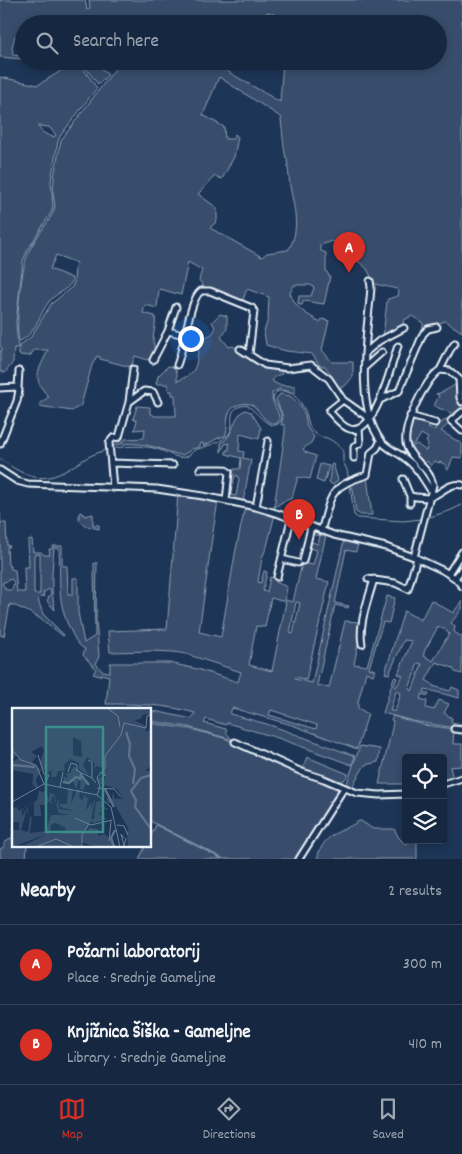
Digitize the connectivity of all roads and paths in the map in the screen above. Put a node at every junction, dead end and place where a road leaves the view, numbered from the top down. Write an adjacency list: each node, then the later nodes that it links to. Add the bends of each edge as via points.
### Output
1 (370, 281): 11 (street)
2 (176, 307): 5 (street)
3 (437, 327): 22 (street, via 422,334 399,391)
4 (404, 328): 11 (street, via 379,341)
5 (168, 331): 6 (street); 13 (street)
6 (184, 336): 12 (street, via 196,296 201,290 210,291 254,311); 14 (street)
7 (455, 343): 17 (street)
8 (398, 346): 22 (street)
9 (240, 349): 12 (street)
10 (382, 352): 15 (street)
11 (365, 353): 15 (street)
12 (249, 354): 21 (street, via 259,362 278,368 311,365 329,379)
13 (152, 360)
14 (177, 366)
15 (365, 367): 28 (street)
16 (133, 370): 23 (street)
17 (440, 370): 25 (street, via 450,371 459,379); 27 (street, via 431,379)
18 (19, 371): 20 (street)
19 (0, 388): 20 (street)
20 (18, 388): 34 (street, via 17,401)
21 (343, 400): 28 (street); 30 (street, via 329,411 346,427)
22 (380, 400): 28 (street)
23 (129, 402): 24 (street, via 144,391 153,392); 36 (street, via 119,437 110,440)
24 (158, 402)
25 (462, 402)
26 (462, 412): 31 (street, via 451,421)
27 (410, 416): 29 (street); 43 (street, via 406,431 407,447 432,479)
28 (370, 419): 30 (street); 32 (street)
29 (435, 423)
30 (358, 428): 35 (street, via 360,443 354,447)
31 (462, 431)
32 (381, 440): 43 (street, via 416,468); 50 (street, via 371,453 367,475 346,482 332,494)
33 (268, 441): 47 (street)
34 (0, 444)
35 (354, 458)
36 (111, 463): 37 (street); 42 (street)
37 (173, 465)
38 (200, 469): 45 (street, via 229,472)
39 (0, 470): 42 (street, via 28,484)
40 (403, 479): 44 (street)
41 (462, 485): 43 (street, via 449,486)
42 (114, 488): 45 (street, via 158,489)
43 (431, 495): 44 (street); 52 (street)
44 (410, 496): 46 (street)
45 (226, 501): 47 (street)
46 (410, 503)
47 (256, 508): 48 (street)
48 (291, 519): 49 (street); 53 (street)
49 (311, 528): 50 (street); 53 (street, via 300,562)
50 (321, 531): 52 (street)
51 (462, 552): 55 (street)
52 (415, 557): 55 (street); 59 (street, via 408,589 394,582 371,579)
53 (282, 559): 56 (street)
54 (462, 569): 57 (street)
55 (448, 574): 57 (street)
56 (277, 577)
57 (454, 578): 58 (street)
58 (462, 586)
59 (362, 644)
60 (454, 729): 61 (street)
61 (462, 730)
62 (235, 742): 65 (street)
63 (462, 778): 64 (street)
64 (447, 783)
65 (344, 788): 66 (street, via 366,795); 67 (street)
66 (402, 794)
67 (299, 859)

